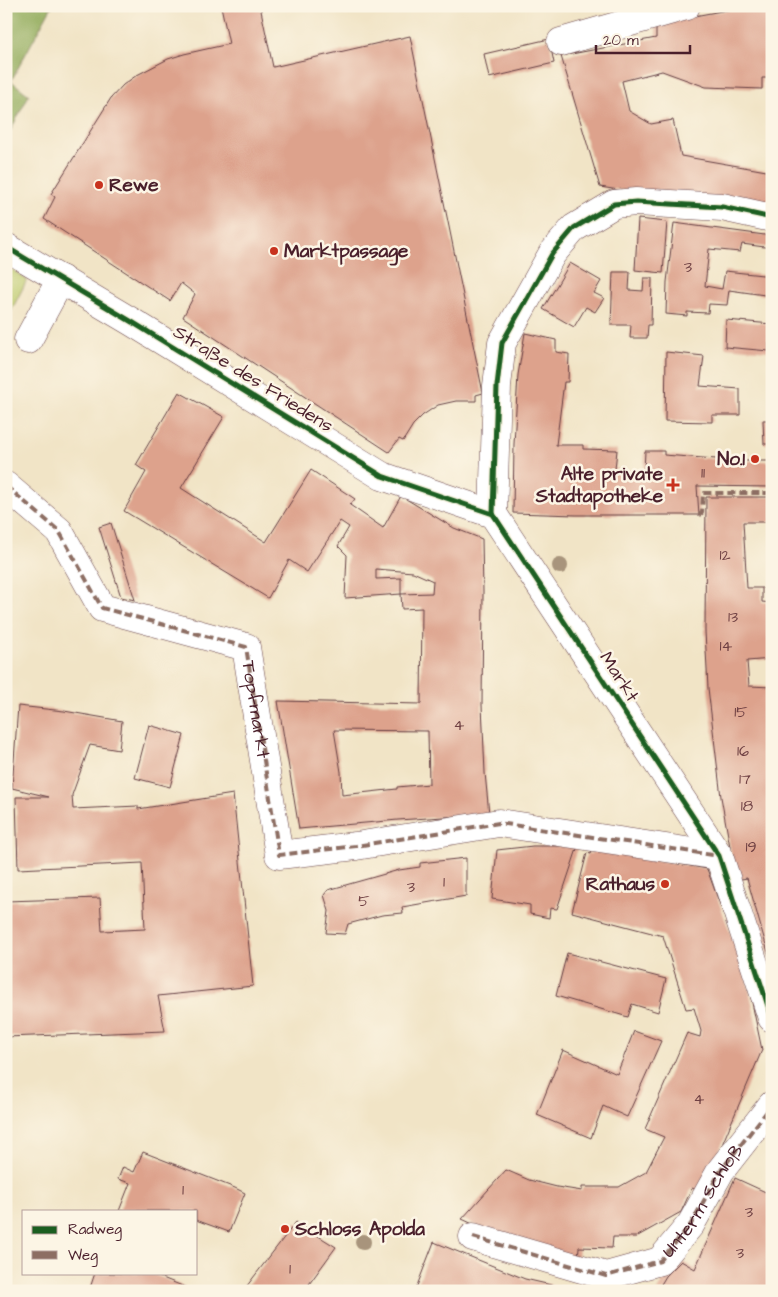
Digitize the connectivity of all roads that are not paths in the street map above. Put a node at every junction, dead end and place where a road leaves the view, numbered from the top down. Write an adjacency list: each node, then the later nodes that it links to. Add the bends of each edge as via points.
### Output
1 (686, 6): 2 (street)
2 (561, 42)
3 (772, 218): 8 (street, via 722,207 636,202 614,204 574,228 552,254 502,343 497,386)
4 (6, 247): 5 (street, Straße des Friedens)
5 (61, 279): 6 (street); 8 (street, Straße des Friedens, via 382,476)
6 (28, 340)
7 (6, 486): 9 (street, Topfmarkt, via 59,531 102,608 246,647 279,855 499,824)
8 (494, 514): 9 (street, Markt)
9 (719, 856): 10 (street, Markt)
10 (772, 1018)
11 (772, 1105): 12 (street, Unterm Schloß, via 722,1170 691,1224 660,1261 606,1276)
12 (473, 1238)

